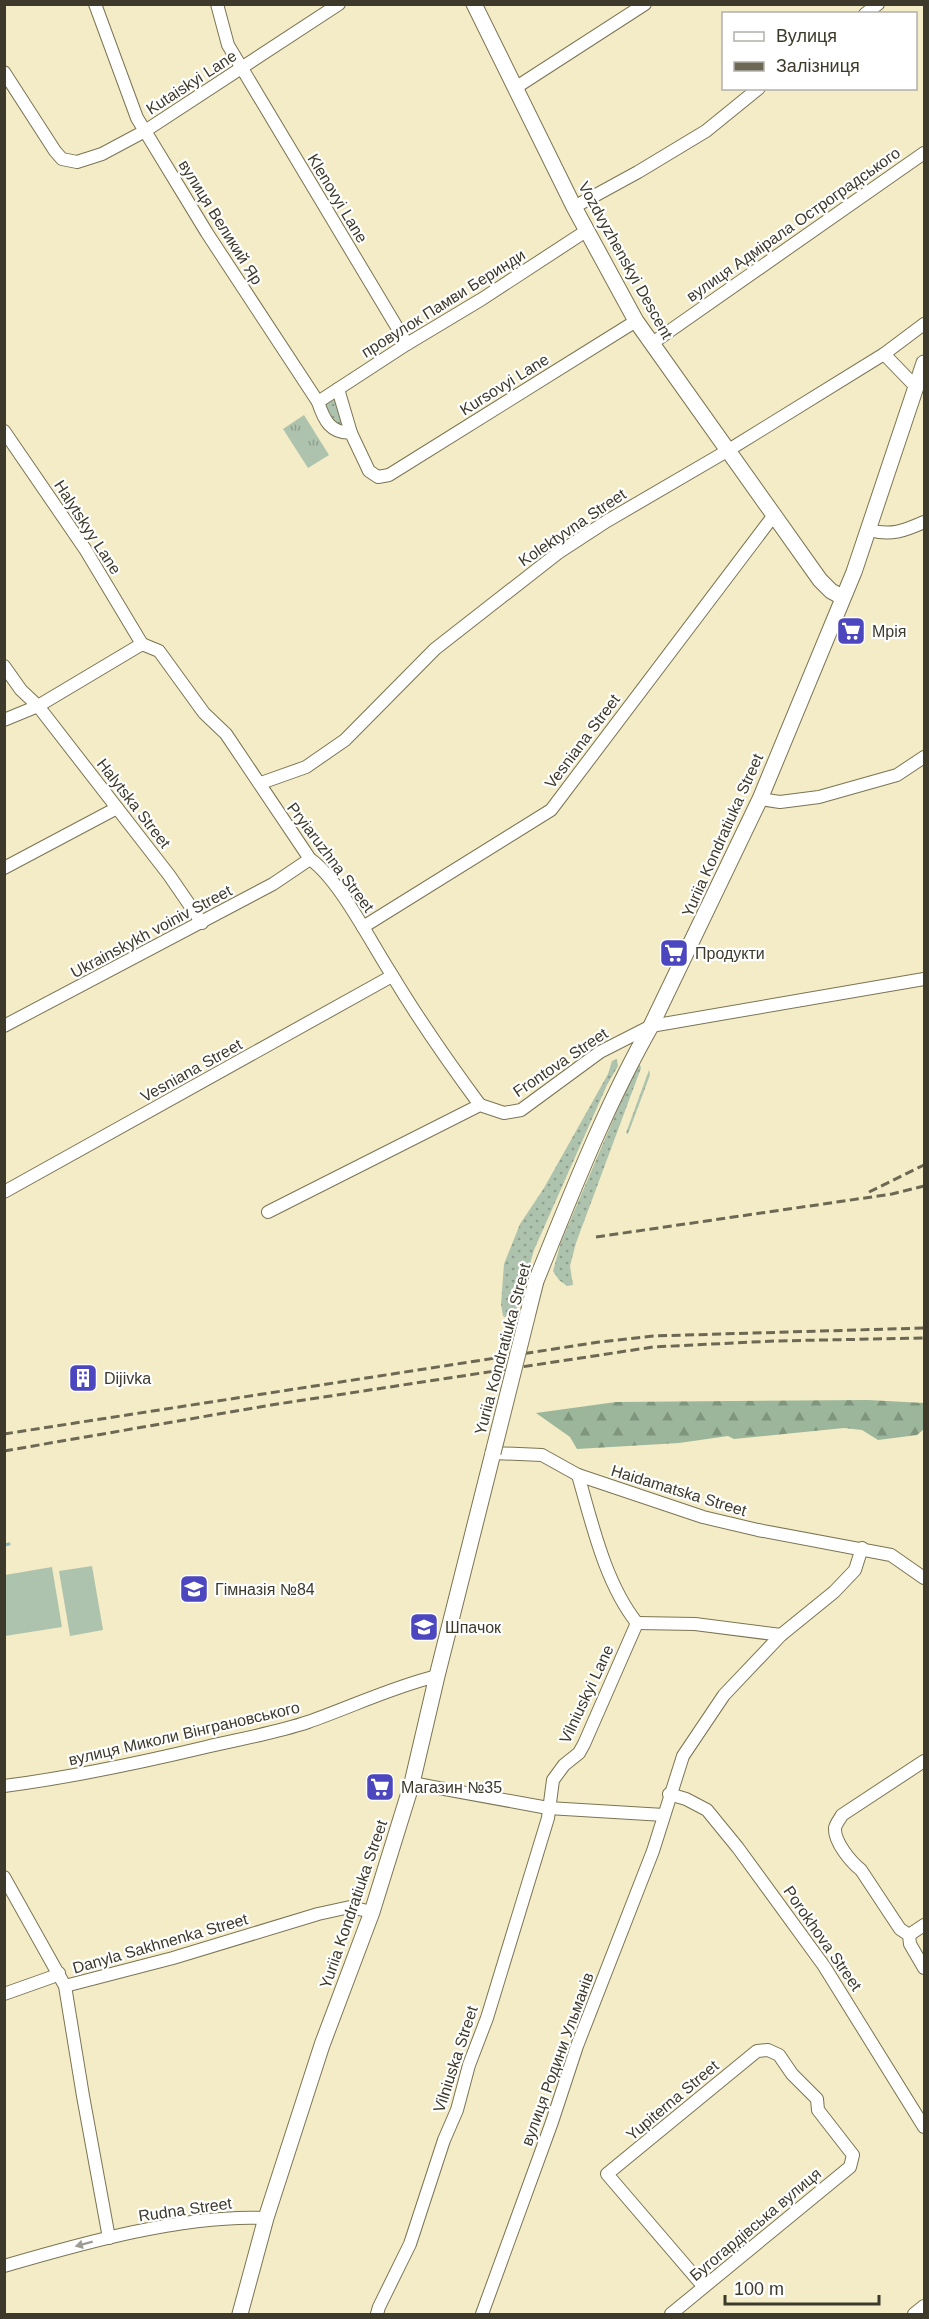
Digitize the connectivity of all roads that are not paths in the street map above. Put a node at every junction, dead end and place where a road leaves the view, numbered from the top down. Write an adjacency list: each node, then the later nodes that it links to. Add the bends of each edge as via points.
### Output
1 (95, 4): 10 (street, вулиця Великий Яр)
2 (217, 4): 6 (street, Klenovyi Lane, via 228,45)
3 (339, 4): 6 (street, Kutaiskyi Lane)
4 (474, 4): 8 (street, Vozdvyzhenskyi Descent)
5 (645, 4): 8 (street)
6 (242, 69): 10 (street, Kutaiskyi Lane); 16 (street, Klenovyi Lane)
7 (4, 72): 10 (street, Kutaiskyi Lane, via 62,159 77,162 102,154)
8 (515, 88): 12 (street, Vozdvyzhenskyi Descent)
9 (757, 90): 12 (street, via 706,131)
10 (145, 131): 22 (street, вулиця Великий Яр)
11 (924, 153): 17 (street, вулиця Адмірала Остроградського)
12 (574, 207): 13 (street, Vozdvyzhenskyi Descent)
13 (586, 231): 14 (street, Vozdvyzhenskyi Descent); 16 (street, провулок Памви Беринди)
14 (636, 321): 17 (street, Vozdvyzhenskyi Descent); 24 (street, Kursovyi Lane, via 389,475 378,477 369,471)
15 (924, 324): 18 (street, Kolektyvna Street)
16 (406, 344): 21 (street, провулок Памви Беринди)
17 (651, 344): 25 (street, Vozdvyzhenskyi Descent)
18 (884, 354): 20 (street); 25 (street, Kolektyvna Street)
19 (924, 363): 20 (street, Yuriia Kondratiuka Street)
20 (916, 387): 28 (street, Yuriia Kondratiuka Street)
21 (338, 389): 22 (street, провулок Памви Беринди); 24 (street)
22 (318, 402): 24 (street, вулиця Великий Яр, via 329,427)
23 (4, 431): 30 (street, Halytskyy Lane, via 85,549)
24 (351, 434)
25 (728, 451): 26 (street, Vozdvyzhenskyi Descent); 35 (street, Kolektyvna Street, via 558,553 435,649 345,740 306,767)
26 (774, 515): 29 (street, Vozdvyzhenskyi Descent, via 820,580); 41 (street, Vesniana Street, via 551,810)
27 (924, 522): 28 (street, via 898,533)
28 (869, 530): 29 (street, Yuriia Kondratiuka Street)
29 (843, 597): 36 (street, Yuriia Kondratiuka Street)
30 (142, 644): 32 (street); 35 (street, Pryiaruzhna Street, via 159,651)
31 (4, 666): 32 (street, Halytska Street)
32 (38, 706): 33 (street); 37 (street, Halytska Street)
33 (4, 720)
34 (924, 756): 36 (street, via 897,775 819,797 780,802)
35 (261, 783): 38 (street, Pryiaruzhna Street)
36 (760, 799): 45 (street, Yuriia Kondratiuka Street)
37 (117, 808): 39 (street); 40 (street, Halytska Street)
38 (310, 859): 40 (street, Ukrainskykh voiniv Street, via 273,885); 41 (street, Pryiaruzhna Street, via 321,867)
39 (4, 868)
40 (202, 923): 44 (street, Ukrainskykh voiniv Street)
41 (363, 927): 42 (street, Pryiaruzhna Street)
42 (392, 976): 46 (street, Pryiaruzhna Street); 47 (street, Vesniana Street)
43 (924, 979): 45 (street, Frontova Street)
44 (4, 1026)
45 (651, 1026): 46 (street, Frontova Street, via 600,1052 521,1110 504,1113); 49 (street, Yuriia Kondratiuka Street, bridge, via 589,1153 536,1281)
46 (480, 1105): 48 (street)
47 (4, 1192)
48 (268, 1212)
49 (493, 1453): 50 (street, Haidamatska Street, via 542,1455); 55 (street, Yuriia Kondratiuka Street)
50 (578, 1475): 51 (street, Haidamatska Street, via 703,1517); 53 (street, via 598,1545 625,1608)
51 (862, 1548): 52 (street, Haidamatska Street, via 891,1555); 54 (street, вулиця Родини Ульманів, via 855,1570)
52 (924, 1578)
53 (637, 1623): 54 (street, via 694,1624); 60 (street, Vilniuskyi Lane, via 584,1744 553,1780)
54 (781, 1635): 59 (street, вулиця Родини Ульманів, via 724,1695 683,1756)
55 (436, 1676): 57 (street, Yuriia Kondratiuka Street); 58 (street, вулиця Миколи Вінграновського, via 306,1722 242,1739 124,1766)
56 (924, 1761): 65 (street, via 842,1815 835,1826 836,1836 852,1863 861,1870 900,1929)
57 (412, 1783): 60 (street); 63 (street, Yuriia Kondratiuka Street)
58 (4, 1785)
59 (669, 1794): 61 (street, вулиця Родини Ульманів); 70 (street, Porokhova Street, via 707,1810 738,1848 824,1966)
60 (548, 1808): 61 (street); 78 (street, Vilniuska Street, via 457,2110 410,2244)
61 (664, 1815): 79 (street, вулиця Родини Ульманів)
62 (4, 1877): 67 (street)
63 (372, 1912): 68 (street, Danyla Sakhnenka Street, via 350,1907 318,1914); 72 (street, Yuriia Kondratiuka Street, via 322,2045)
64 (924, 1925): 65 (street)
65 (909, 1935): 66 (street)
66 (924, 1968)
67 (59, 1973): 68 (street); 69 (street, Danyla Sakhnenka Street)
68 (65, 1986): 73 (street, Danyla Sakhnenka Street)
69 (4, 1994)
70 (924, 2127)
71 (853, 2155): 75 (street, Бугогардівська вулиця, via 850,2167); 75 (street, Yupiterna Street, via 818,2110 817,2099 779,2055 768,2050 757,2051 607,2174)
72 (266, 2218): 73 (street, Rudna Street, via 178,2225); 77 (street, Yuriia Kondratiuka Street)
73 (109, 2238): 74 (street, Rudna Street, one-way to 74)
74 (4, 2266)
75 (703, 2286): 80 (street, Бугогардівська вулиця)
76 (924, 2306): 81 (street)
77 (240, 2314)
78 (377, 2314)
79 (482, 2314)
80 (671, 2314)
81 (914, 2314)

